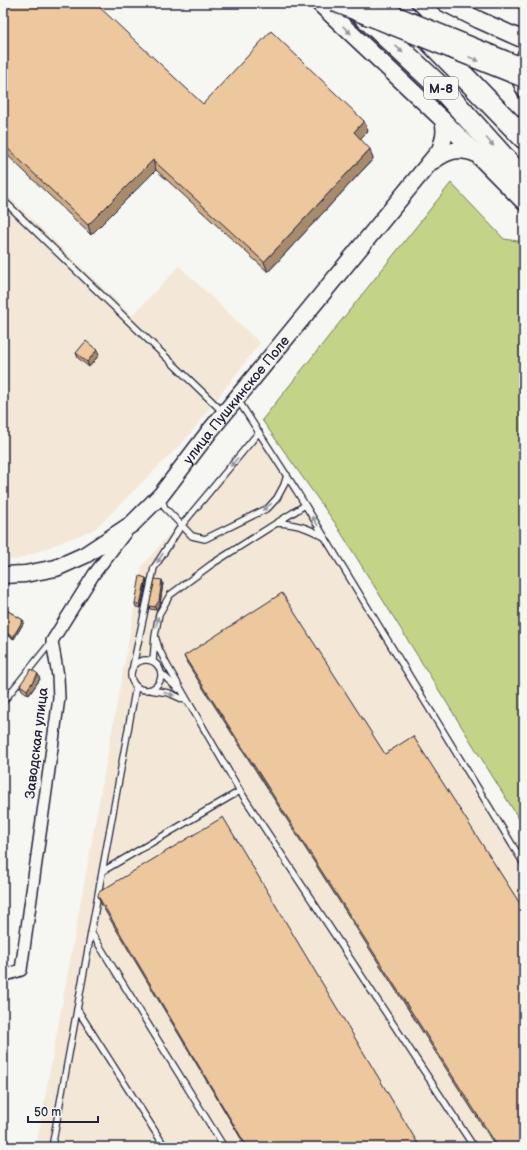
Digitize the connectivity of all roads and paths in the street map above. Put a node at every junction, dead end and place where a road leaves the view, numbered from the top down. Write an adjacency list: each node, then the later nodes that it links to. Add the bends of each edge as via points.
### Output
1 (319, 3): 12 (main road, one-way to 12)
2 (334, 3): 10 (main road, one-way to 10, bridge)
3 (351, 3): 16 (highway, М-8, one-way to 16, via 443,90)
4 (367, 3): 9 (main road, bridge)
5 (393, 3): 13 (highway, М-8)
6 (445, 3): 7 (main road)
7 (524, 40)
8 (524, 53): 11 (street, via 516,73 517,81)
9 (524, 67)
10 (524, 79)
11 (524, 93)
12 (443, 120): 14 (main road); 15 (main road, улица Пушкинское Поле, via 444,140 440,150)
13 (524, 138)
14 (477, 154): 15 (main road, улица Пушкинское Поле, via 456,150 443,154); 18 (main road)
15 (428, 165): 19 (main road, улица Пушкинское Поле)
16 (524, 180)
17 (3, 200): 20 (lane)
18 (524, 202)
19 (237, 398): 20 (main road, улица Пушкинское Поле); 21 (lane)
20 (224, 413): 23 (main road, улица Пушкинское Поле)
21 (259, 432): 22 (lane); 27 (lane, one-way to 27)
22 (287, 475): 24 (lane); 27 (lane, one-way to 27, via 277,498 268,508 205,539 192,536)
23 (160, 495): 26 (main road, улица Пушкинское Поле); 27 (lane, via 164,508)
24 (305, 505): 25 (lane); 28 (lane, one-way to 24)
25 (277, 523): 28 (lane, via 303,526); 32 (lane, one-way to 25, via 159,614 170,595 212,564)
26 (132, 524): 29 (main road, улица Пушкинское Поле); 31 (street)
27 (182, 526): 35 (lane, one-way to 35, via 154,568)
28 (325, 538): 42 (lane)
29 (85, 555): 30 (main road, улица Пушкинское Поле, via 56,568 25,574); 31 (street)
30 (3, 574)
31 (94, 574): 33 (street)
32 (154, 636): 34 (lane); 39 (lane, via 161,654)
33 (52, 641): 40 (lane); 45 (street, Заводская улица, via 59,698 21,970)
34 (153, 661): 35 (lane, via 146,659); 36 (lane)
35 (133, 666): 37 (lane, via 132,680)
36 (161, 672): 38 (lane, via 160,680); 39 (lane)
37 (136, 686): 38 (lane); 43 (lane)
38 (150, 690): 39 (lane, one-way to 39, via 169,693)
39 (188, 701): 41 (lane)
40 (3, 702)
41 (240, 791): 43 (lane); 50 (lane)
42 (524, 864)
43 (102, 871): 44 (lane)
44 (91, 932): 46 (lane); 49 (lane)
45 (3, 976)
46 (78, 1009): 47 (lane); 48 (lane)
47 (52, 1147)
48 (165, 1147)
49 (224, 1147)
50 (474, 1147)

